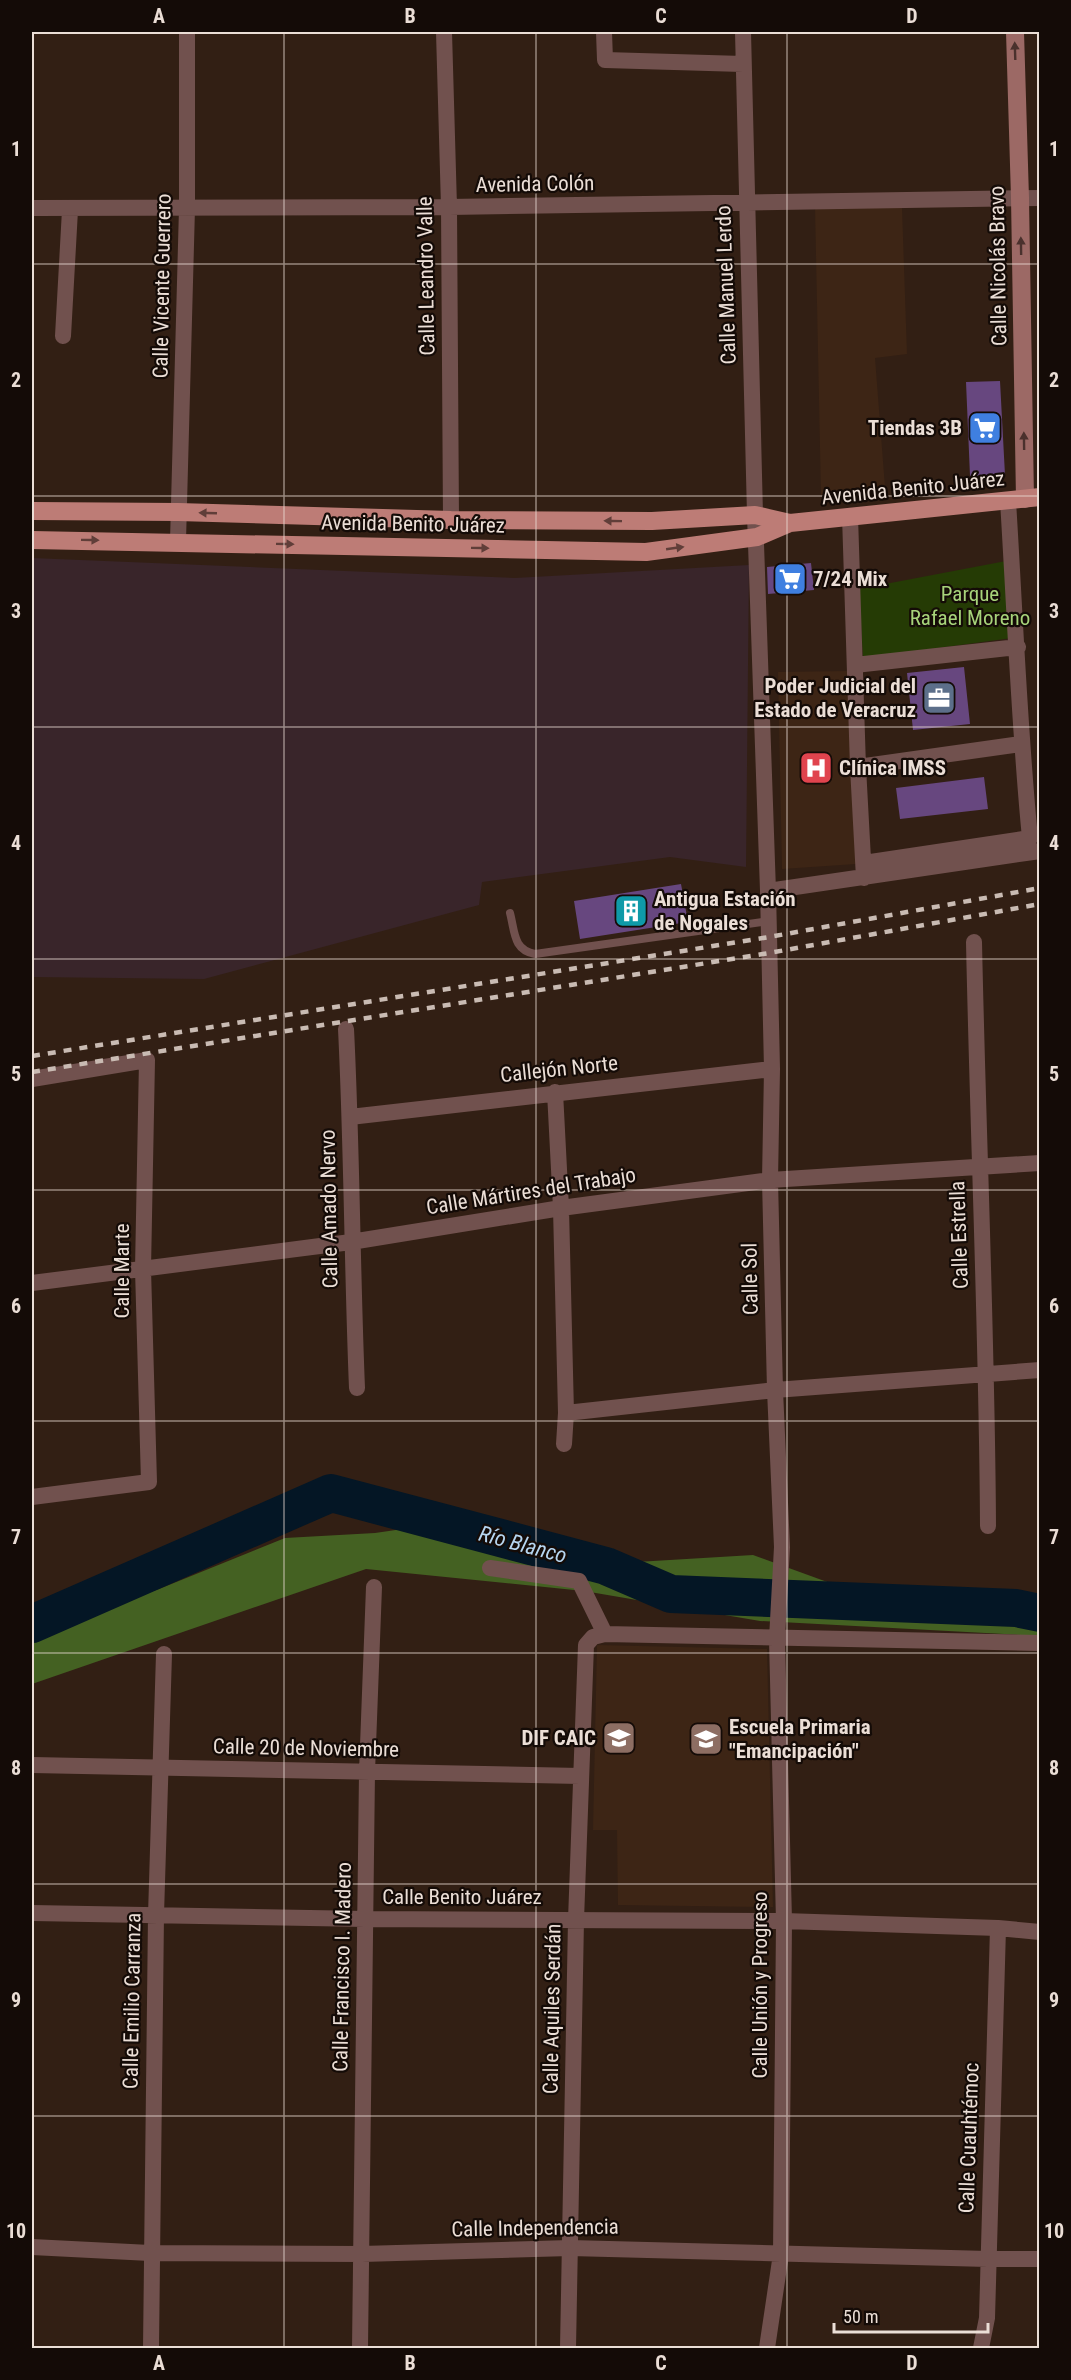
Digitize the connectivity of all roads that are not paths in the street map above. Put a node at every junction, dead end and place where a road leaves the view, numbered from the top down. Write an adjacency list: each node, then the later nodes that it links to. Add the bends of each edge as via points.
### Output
1 (188, 32): 12 (street, Calle Vicente Guerrero)
2 (444, 32): 10 (street, Calle Leandro Valle)
3 (604, 32): 6 (street, via 604,60)
4 (743, 32): 6 (street, Calle Manuel Lerdo)
5 (1015, 32): 7 (street, Calle Nicolás Bravo, one-way to 5)
6 (743, 64): 9 (street, Calle Manuel Lerdo)
7 (1020, 198): 8 (street, Avenida Colón); 9 (street, Avenida Colón); 15 (street, Calle Nicolás Bravo, one-way to 7)
8 (1040, 198)
9 (746, 203): 10 (street, Avenida Colón); 18 (street, Calle Manuel Lerdo)
10 (448, 207): 12 (street, Avenida Colón); 20 (street, Calle Leandro Valle)
11 (32, 208): 13 (street, Avenida Colón)
12 (187, 208): 13 (street, Avenida Colón); 17 (street, Calle Vicente Guerrero)
13 (70, 210): 14 (street)
14 (63, 336)
15 (1024, 499): 19 (main road, Avenida Benito Juárez); 25 (street, Calle Nicolás Bravo)
16 (32, 510): 17 (main road, Avenida Benito Juárez)
17 (178, 512): 20 (main road, Avenida Benito Juárez, one-way to 17); 24 (street, Calle Vicente Guerrero)
18 (755, 515): 20 (main road, Avenida Benito Juárez, one-way to 20, via 652,521); 21 (main road, Avenida Benito Juárez); 22 (street, Calle Manuel Lerdo)
19 (850, 516): 21 (main road, Avenida Benito Juárez); 26 (street)
20 (451, 520)
21 (790, 523): 22 (main road, Avenida Benito Juárez)
22 (757, 537): 24 (main road, Avenida Benito Juárez, one-way to 22, via 646,552); 31 (street, Calle Manuel Lerdo)
23 (32, 540): 24 (main road, Avenida Benito Juárez, one-way to 24)
24 (178, 541)
25 (1018, 647): 26 (street); 27 (street, Calle Nicolás Bravo)
26 (855, 665): 28 (street)
27 (1021, 744): 28 (street); 29 (street, Calle Nicolás Bravo)
28 (858, 767): 30 (street)
29 (1034, 845): 30 (street)
30 (864, 871): 31 (street)
31 (768, 891): 33 (street, Calle Sol)
32 (510, 913): 33 (lane, via 518,946 536,954)
33 (769, 929): 36 (street, Calle Sol)
34 (974, 942): 41 (street, Calle Estrella)
35 (346, 1029): 39 (street, Calle Amado Nervo)
36 (772, 1069): 38 (street, Callejón Norte); 42 (street, Calle Sol)
37 (32, 1078): 45 (street, Calle Marte, via 147,1060)
38 (555, 1092): 39 (street, Callejón Norte); 43 (street)
39 (350, 1117): 44 (street, Calle Amado Nervo)
40 (1040, 1163): 41 (street, Calle Mártires del Trabajo)
41 (979, 1168): 42 (street, Calle Mártires del Trabajo); 48 (street, Calle Estrella)
42 (770, 1180): 43 (street, Calle Mártires del Trabajo); 50 (street, Calle Sol)
43 (561, 1208): 44 (street, Calle Mártires del Trabajo); 51 (street)
44 (351, 1242): 45 (street, Calle Mártires del Trabajo); 49 (street, Calle Amado Nervo)
45 (143, 1269): 46 (street, Calle Mártires del Trabajo); 53 (street, Calle Marte, via 149,1482)
46 (32, 1283)
47 (1040, 1370): 48 (street)
48 (987, 1373): 50 (street); 54 (street, Calle Estrella)
49 (357, 1388)
50 (775, 1390): 51 (street); 57 (street, Calle Sol, via 782,1547)
51 (566, 1413): 52 (street)
52 (564, 1444)
53 (32, 1497)
54 (988, 1526)
55 (490, 1568): 58 (street, via 579,1581)
56 (374, 1587): 64 (street, Calle Francisco I. Madero)
57 (778, 1620): 59 (street, Calle Unión y Progreso)
58 (599, 1636): 59 (street); 65 (street, Calle Aquiles Serdán, via 586,1646)
59 (777, 1639): 60 (street); 70 (street, Calle Unión y Progreso)
60 (1039, 1643)
61 (164, 1654): 63 (street, Calle Emilio Carranza)
62 (32, 1765): 63 (street, Calle 20 de Noviembre)
63 (160, 1768): 64 (street, Calle 20 de Noviembre); 67 (street, Calle Emilio Carranza)
64 (367, 1772): 65 (street, Calle 20 de Noviembre); 68 (street, Calle Francisco I. Madero)
65 (580, 1776): 69 (street, Calle Aquiles Serdán)
66 (32, 1913): 67 (street, Calle Benito Juárez)
67 (156, 1915): 68 (street, Calle Benito Juárez); 75 (street, Calle Emilio Carranza)
68 (365, 1920): 69 (street, Calle Benito Juárez); 76 (street, Calle Francisco I. Madero)
69 (576, 1920): 70 (street, Calle Benito Juárez); 74 (street, Calle Aquiles Serdán)
70 (784, 1921): 71 (street, Calle Benito Juárez); 77 (street, Calle Unión y Progreso)
71 (998, 1928): 72 (street, Calle Benito Juárez); 78 (street, Calle Cuauhtémoc)
72 (1040, 1932)
73 (32, 2247): 75 (street, Calle Independencia)
74 (570, 2248): 76 (street, Calle Independencia); 77 (street, Calle Independencia); 82 (street, Calle Aquiles Serdán)
75 (150, 2253): 76 (street, Calle Independencia); 80 (street, Calle Emilio Carranza)
76 (362, 2254): 81 (street, Calle Francisco I. Madero)
77 (781, 2254): 78 (street, Calle Independencia); 83 (street, Calle Unión y Progreso)
78 (988, 2259): 79 (street, Calle Independencia); 84 (street, Calle Cuauhtémoc, via 987,2318)
79 (1040, 2259)
80 (151, 2349)
81 (360, 2349)
82 (568, 2349)
83 (768, 2349)
84 (981, 2349)

